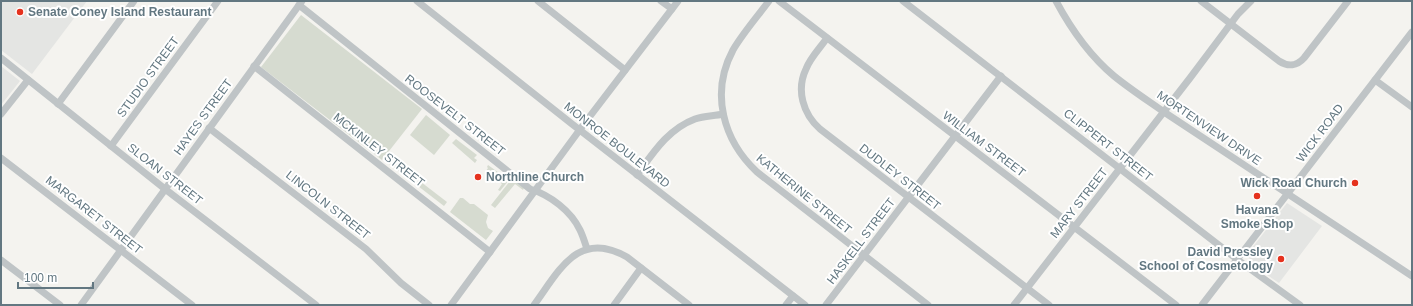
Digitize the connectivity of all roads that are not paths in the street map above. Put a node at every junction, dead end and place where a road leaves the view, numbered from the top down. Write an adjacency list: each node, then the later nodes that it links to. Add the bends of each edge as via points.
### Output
1 (134, 1): 25 (street)
2 (218, 1): 33 (street, STUDIO STREET)
3 (417, 1): 31 (street, MONROE BOULEVARD)
4 (538, 1): 21 (street)
5 (661, 1): 15 (street)
6 (678, 1): 15 (street)
7 (769, 1): 29 (street, KATHERINE STREET, via 739,40 729,59 722,87)
8 (779, 1): 18 (street, WILLIAM STREET)
9 (903, 1): 22 (street, CLIPPERT STREET)
10 (1056, 1): 27 (street, MORTENVIEW DRIVE, via 1078,38 1102,65)
11 (1201, 1): 16 (street)
12 (1251, 1): 16 (street, MARY STREET)
13 (1348, 1): 16 (street, via 1304,58 1295,64 1282,63)
14 (300, 3): 20 (street, HAYES STREET); 38 (street, ROOSEVELT STREET, via 530,189)
15 (672, 10): 21 (street)
16 (1230, 24): 27 (street, MARY STREET)
17 (1412, 32): 24 (street, WICK ROAD)
18 (827, 38): 32 (street, WILLIAM STREET); 40 (street, DUDLEY STREET, via 809,63 803,77 802,95 807,113 820,129)
19 (1, 58): 23 (street, SLOAN STREET)
20 (254, 66): 30 (street, HAYES STREET); 44 (street, MCKINLEY STREET)
21 (625, 70): 31 (street)
22 (1001, 76): 32 (street, HASKELL STREET); 35 (street, CLIPPERT STREET)
23 (28, 80): 25 (street, SLOAN STREET); 28 (street)
24 (1375, 80): 26 (street); 39 (street, WICK ROAD)
25 (58, 104): 33 (street, SLOAN STREET)
26 (1412, 107)
27 (1164, 112): 35 (street, MARY STREET); 39 (street, MORTENVIEW DRIVE)
28 (1, 114)
29 (723, 114): 36 (street, via 696,119 682,125 660,145); 45 (street, KATHERINE STREET, via 730,136 749,165)
30 (209, 128): 37 (street, HAYES STREET); 56 (street, LINCOLN STREET, via 366,248 401,283)
31 (579, 130): 36 (street, MONROE BOULEVARD); 38 (street)
32 (955, 136): 40 (street, HASKELL STREET); 41 (street, WILLIAM STREET)
33 (111, 146): 37 (street, SLOAN STREET)
34 (1, 158): 43 (street, MARGARET STREET)
35 (1120, 168): 41 (street, MARY STREET); 46 (street, CLIPPERT STREET)
36 (637, 175): 51 (street, MONROE BOULEVARD)
37 (165, 189): 43 (street, HAYES STREET); 55 (street, SLOAN STREET)
38 (535, 190): 42 (street, ROOSEVELT STREET, via 564,209 573,219); 44 (street)
39 (1287, 194): 46 (street, WICK ROAD); 49 (street, MORTENVIEW DRIVE)
40 (909, 197): 45 (street, HASKELL STREET); 50 (street, DUDLEY STREET)
41 (1074, 226): 50 (street, MARY STREET); 67 (street, WILLIAM STREET)
42 (587, 249): 48 (street, via 598,247 616,251); 58 (street, via 566,261)
43 (121, 250): 53 (street, HAYES STREET); 54 (street, MARGARET STREET)
44 (490, 252): 57 (street)
45 (864, 255): 63 (street, HASKELL STREET); 64 (street, KATHERINE STREET)
46 (1238, 259): 68 (street, WICK ROAD); 69 (street, CLIPPERT STREET)
47 (1, 260): 52 (street)
48 (641, 268): 59 (street); 60 (street)
49 (1412, 276)
50 (1027, 288): 65 (street, MARY STREET); 66 (street, DUDLEY STREET)
51 (793, 296): 61 (street); 62 (street, MONROE BOULEVARD)
52 (60, 305)
53 (81, 305)
54 (192, 305)
55 (316, 305)
56 (429, 305)
57 (451, 305)
58 (534, 305)
59 (614, 305)
60 (689, 305)
61 (786, 305)
62 (805, 305)
63 (826, 305)
64 (928, 305)
65 (1014, 305)
66 (1049, 305)
67 (1176, 305)
68 (1202, 305)
69 (1300, 305)

